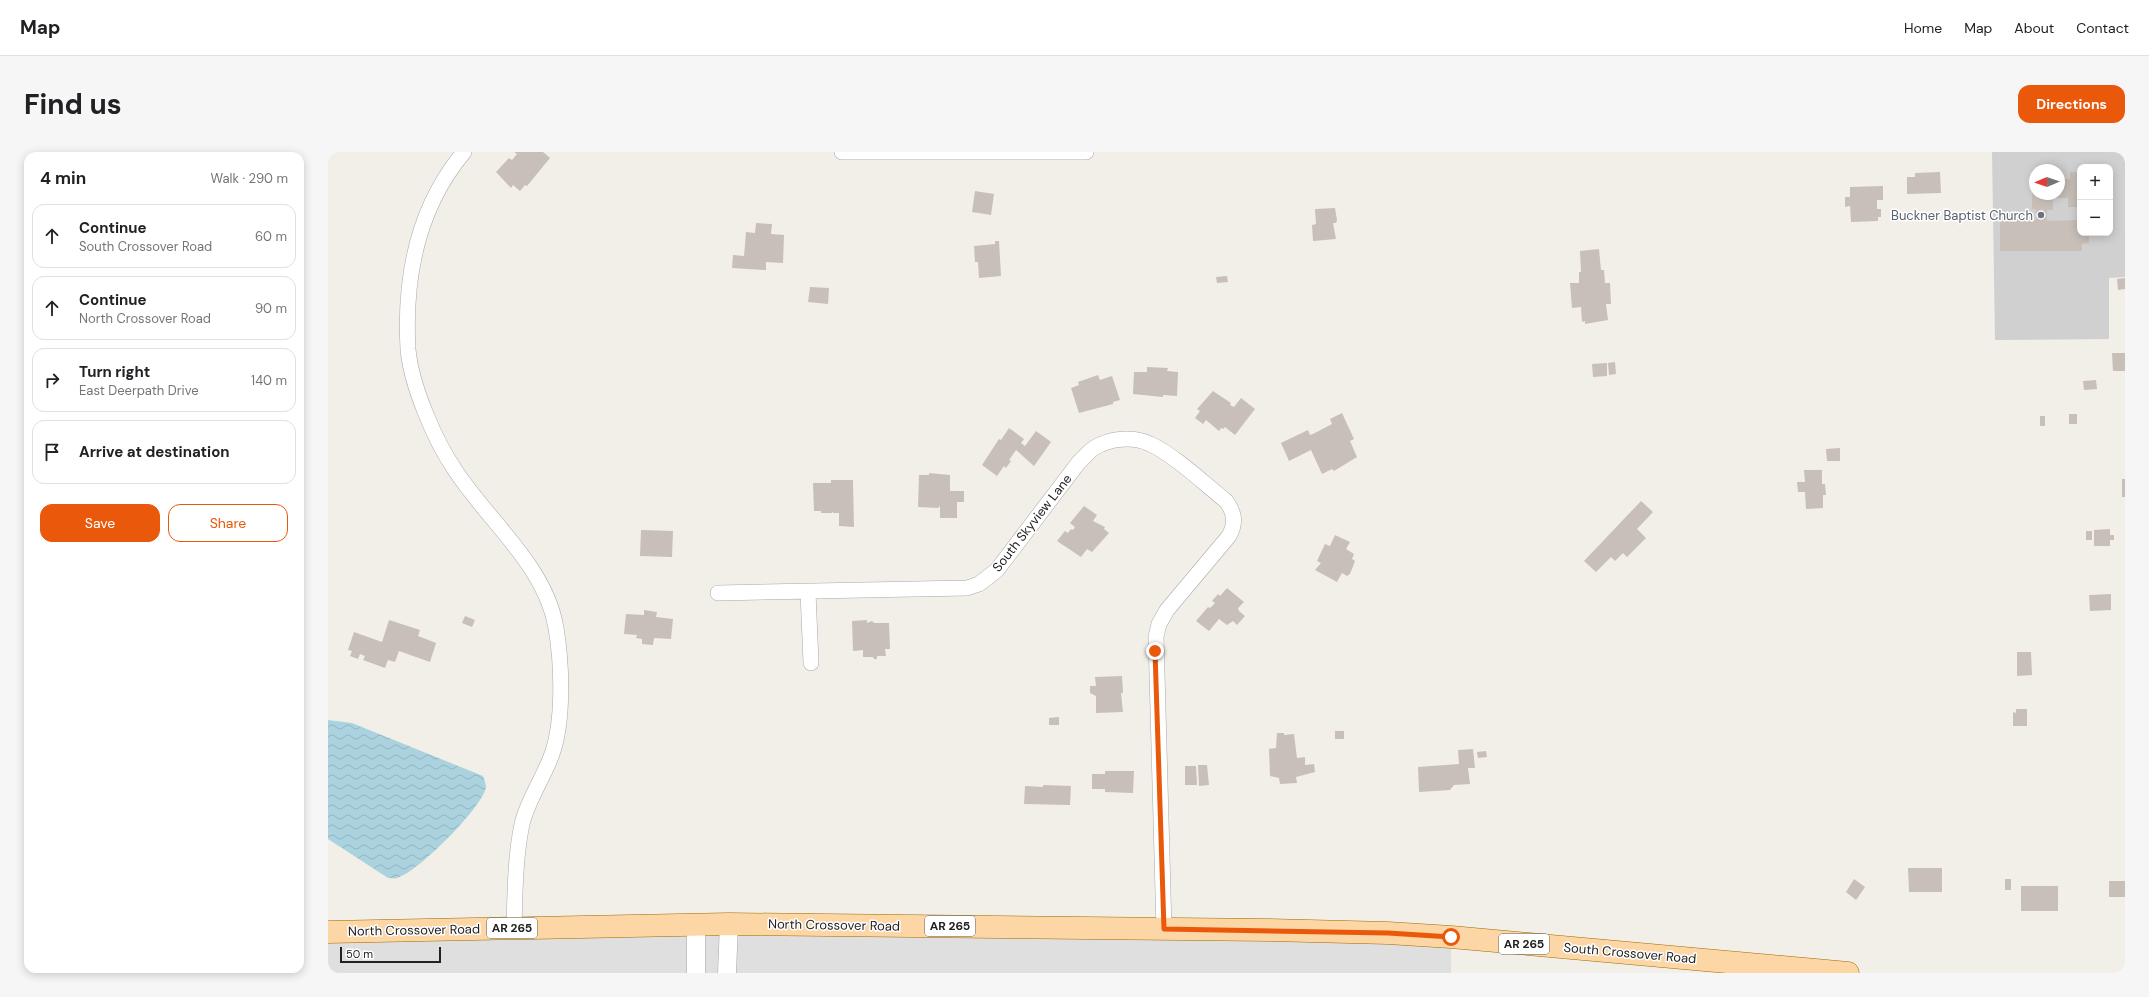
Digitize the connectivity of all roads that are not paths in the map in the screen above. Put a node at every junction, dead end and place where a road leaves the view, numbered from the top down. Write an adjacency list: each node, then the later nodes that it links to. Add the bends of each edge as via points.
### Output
1 (464, 152): 9 (street, via 448,171 428,210 414,251 409,284 408,351 416,388 454,470 530,567 556,626 560,658 559,724 552,753 523,821 516,859)
2 (842, 152): 3 (street)
3 (1086, 152)
4 (808, 592): 5 (street, South Skyview Lane); 6 (street); 10 (street, South Skyview Lane, via 954,589 979,584 997,570 1079,462 1094,448 1115,439 1134,439 1150,444 1226,501 1232,509 1234,527 1167,610 1159,624 1156,637)
5 (718, 593)
6 (811, 663)
7 (696, 924): 8 (main road, North Crossover Road / AR 265); 9 (main road, North Crossover Road / AR 265); 14 (street)
8 (730, 924): 10 (main road, North Crossover Road / AR 265); 15 (street)
9 (514, 928): 11 (main road, North Crossover Road / AR 265)
10 (1164, 929): 12 (main road, North Crossover Road / AR 265)
11 (328, 932)
12 (1340, 932): 13 (main road, South Crossover Road / AR 265, via 1451,937)
13 (1707, 967): 16 (main road, South Crossover Road / AR 265)
14 (696, 973)
15 (727, 973)
16 (1848, 973)

